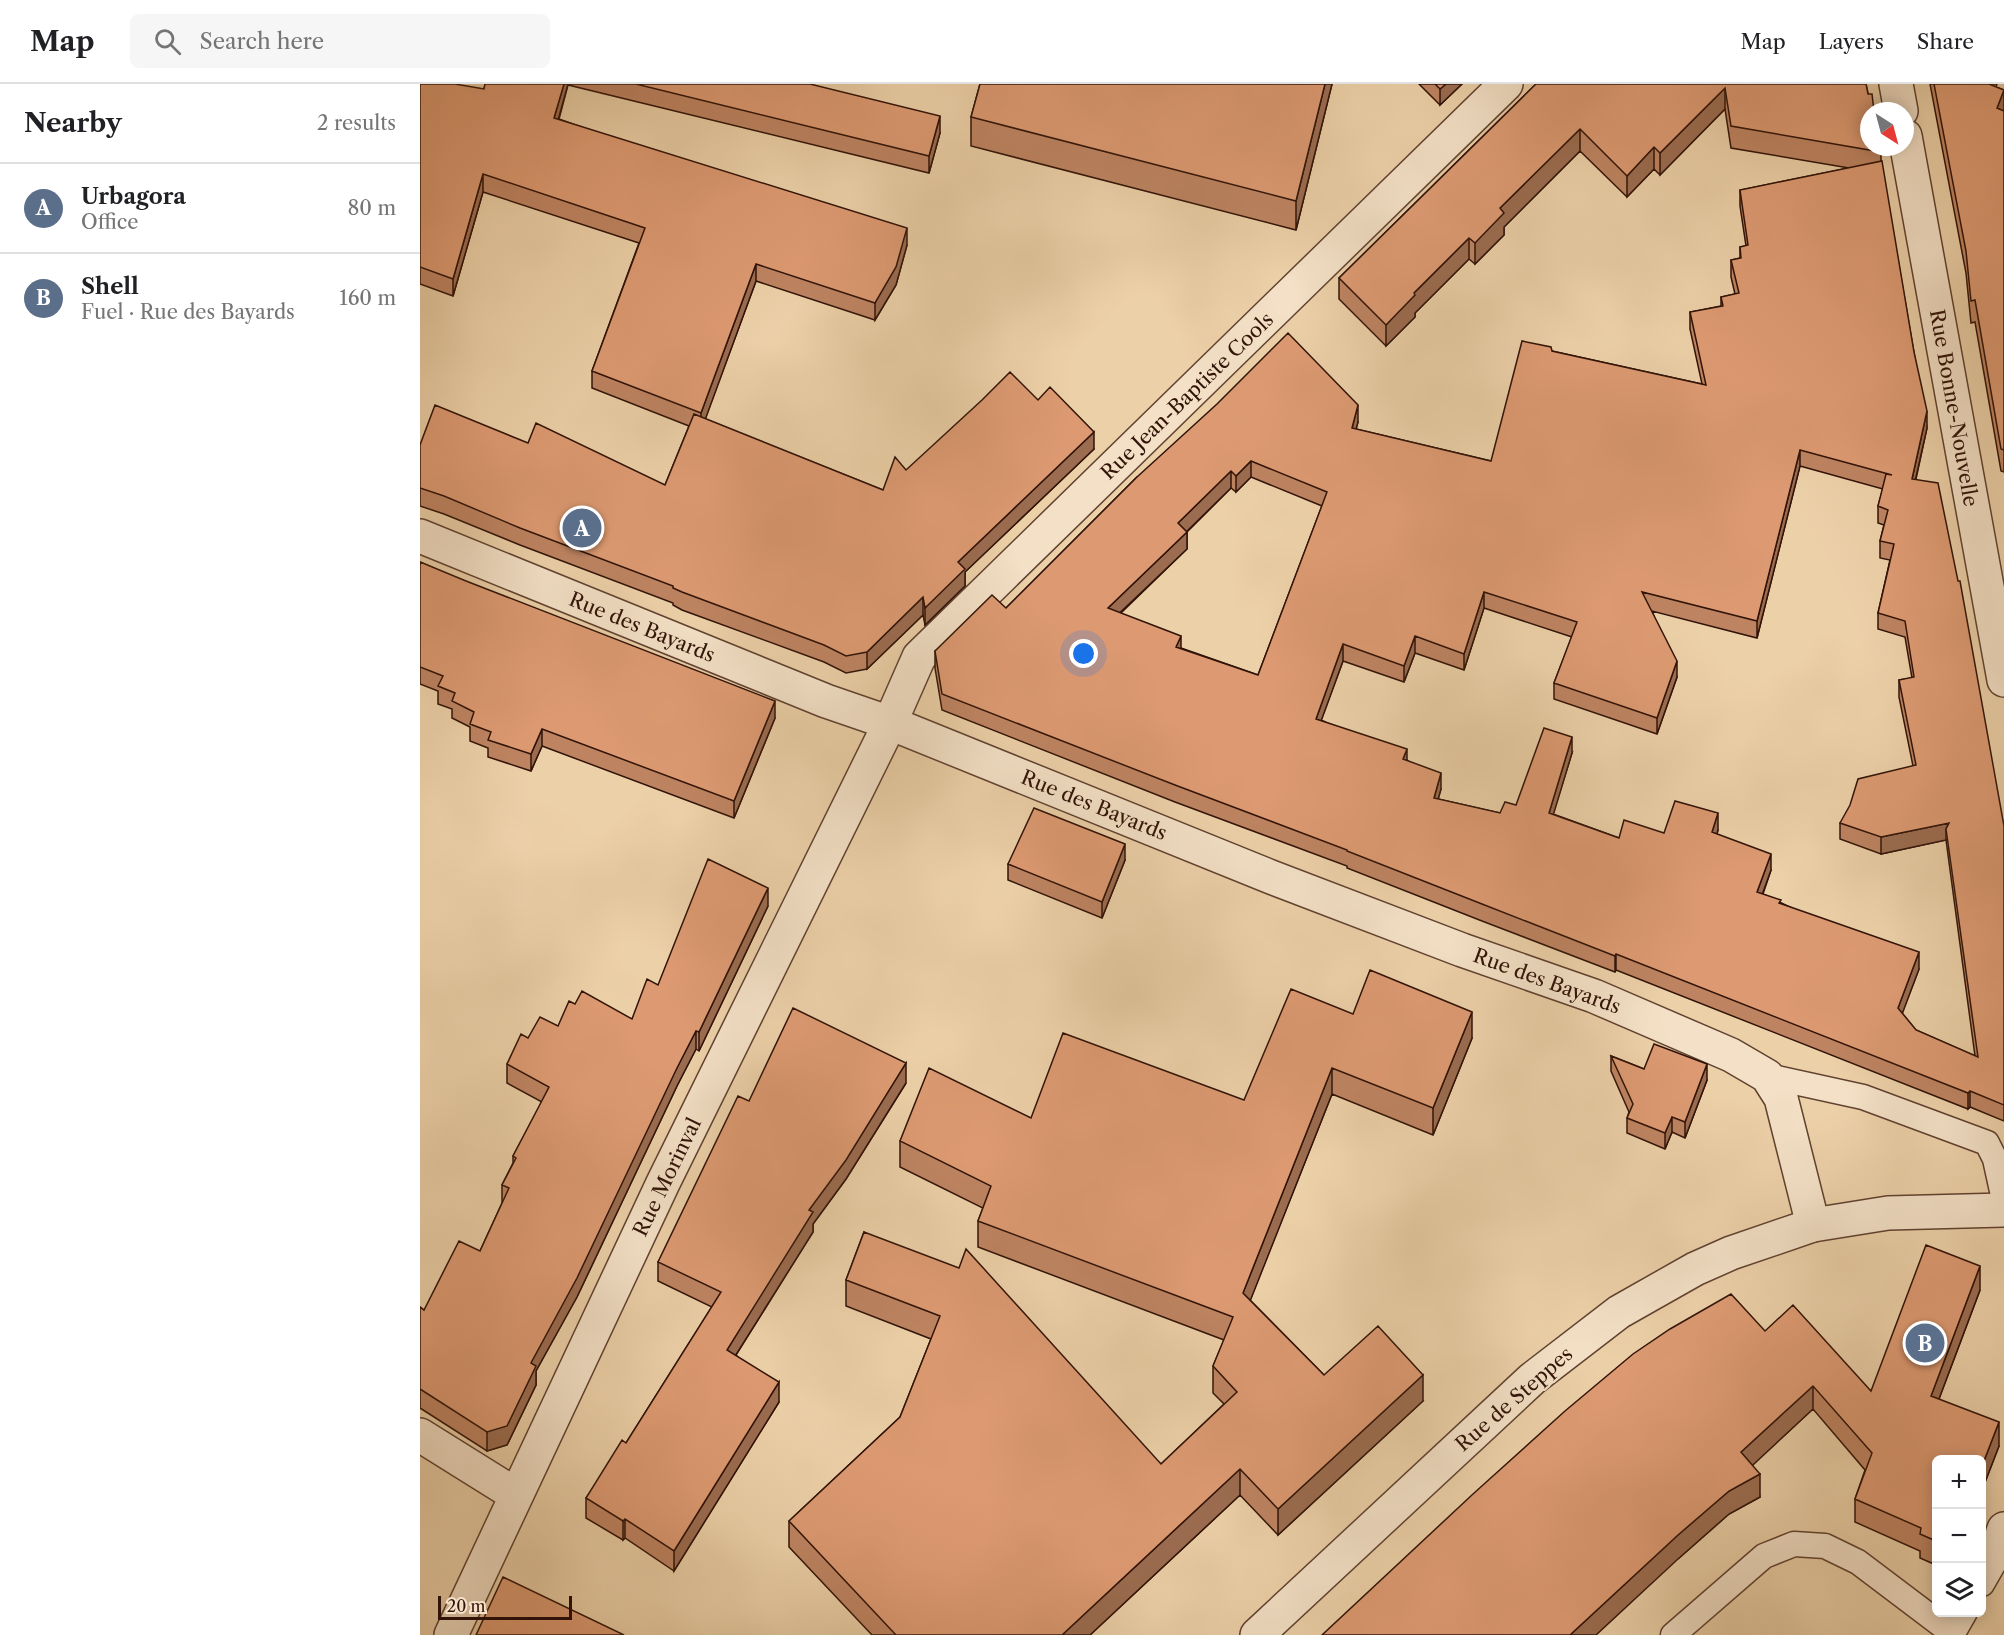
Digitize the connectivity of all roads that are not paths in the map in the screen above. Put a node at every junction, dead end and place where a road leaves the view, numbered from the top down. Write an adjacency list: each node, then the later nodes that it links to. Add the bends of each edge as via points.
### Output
1 (1506, 84): 7 (street, Rue Jean-Baptiste Cools, via 919,657)
2 (1896, 84): 3 (street)
3 (1899, 102)
4 (1909, 156): 6 (street, Rue Bonne-Nouvelle)
5 (420, 536): 7 (street, Rue des Bayards, via 826,701)
6 (2004, 680)
7 (890, 723): 8 (street, Rue des Bayards, via 1271,877 1594,996 1731,1055); 13 (street, Rue Morinval, via 663,1183)
8 (1767, 1076): 9 (lane, Rue des Bayards, via 1863,1097 1987,1143 1995,1159); 11 (street, Rue des Bayards, via 1781,1098)
9 (2004, 1200)
10 (2004, 1210): 11 (street, via 1888,1213)
11 (1813, 1225): 19 (street, Rue de Steppes, via 1731,1252 1619,1312 1532,1378)
12 (420, 1435): 13 (street)
13 (516, 1495): 18 (street, Rue Morinval)
14 (2003, 1544): 15 (lane)
15 (1986, 1576)
16 (1962, 1617): 17 (lane)
17 (1952, 1634): 20 (lane, via 1858,1562 1825,1546 1794,1544 1764,1556)
18 (451, 1635)
19 (1257, 1635)
20 (1673, 1635)

